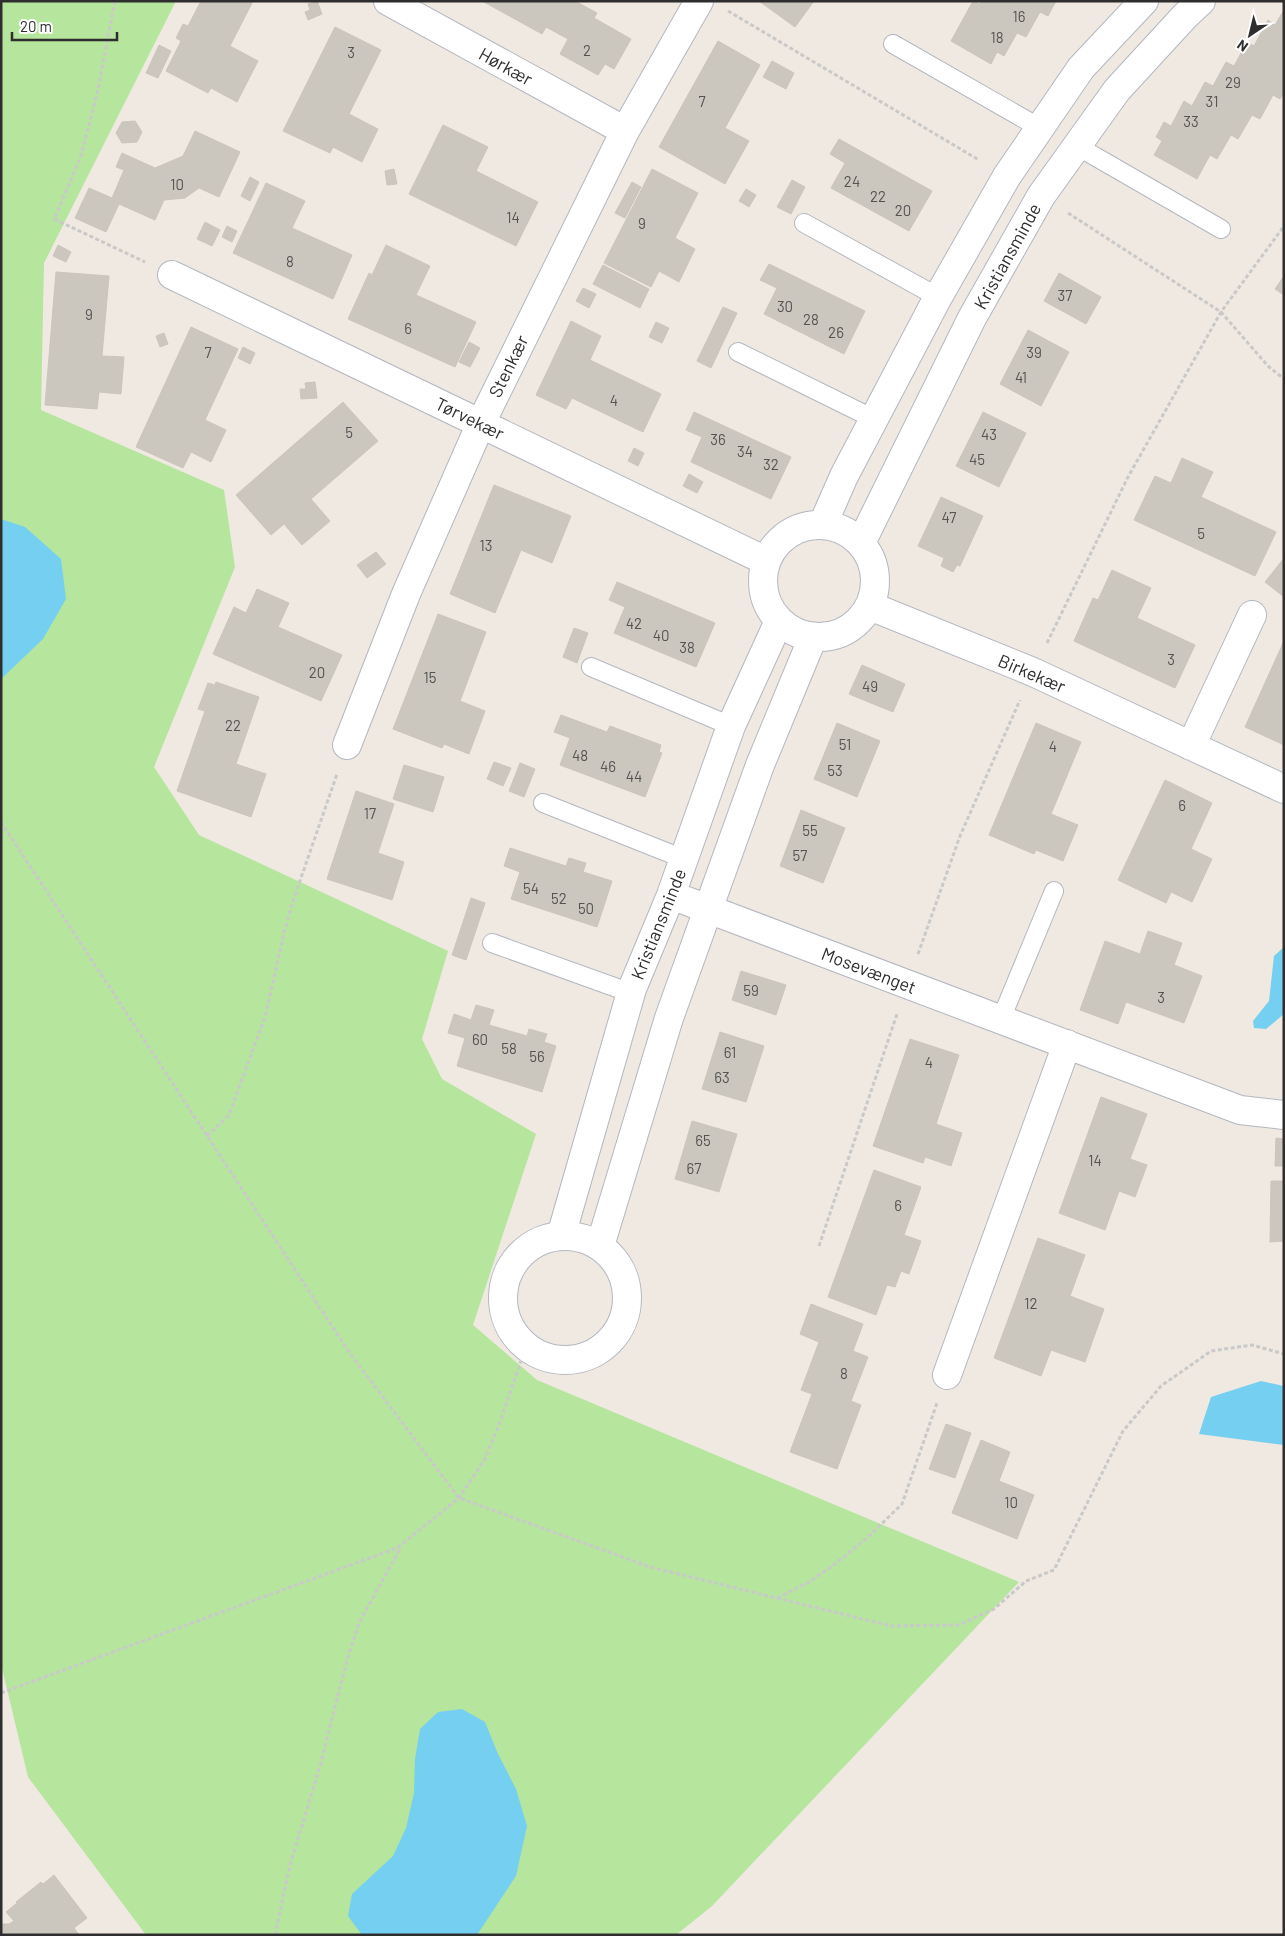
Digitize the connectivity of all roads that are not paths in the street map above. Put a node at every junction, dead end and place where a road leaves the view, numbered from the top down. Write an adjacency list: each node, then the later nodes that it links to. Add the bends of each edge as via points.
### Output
1 (388, 1): 7 (street, Hørkær)
2 (700, 1): 7 (street, Stenkær)
3 (1144, 1): 6 (street, via 1081,68)
4 (1201, 1): 8 (street, Kristiansminde, via 1117,90)
5 (893, 44): 6 (lane)
6 (1040, 128): 12 (street, via 1007,176)
7 (625, 131): 15 (street, Stenkær)
8 (1076, 146): 10 (lane); 17 (street, Kristiansminde, via 1041,196 972,318)
9 (804, 223): 12 (lane)
10 (1221, 229)
11 (172, 275): 15 (street, Tørvekær)
12 (938, 296): 14 (street)
13 (738, 352): 14 (lane)
14 (874, 419): 16 (street)
15 (481, 423): 18 (street, Tørvekær); 25 (street, Stenkær, via 406,594)
16 (823, 524): 17 (street, via 842,529); 18 (street, via 804,526 781,539)
17 (861, 543): 19 (street, via 872,561 876,584)
18 (766, 561): 21 (street, via 763,584 767,603)
19 (870, 606): 22 (street, via 857,623 835,635); 26 (street, Birkekær, via 1032,672)
20 (1252, 615): 26 (street)
21 (779, 620): 22 (street, via 795,632); 24 (street, Kristiansminde)
22 (814, 637): 32 (street, via 760,765)
23 (591, 667): 24 (lane)
24 (731, 726): 29 (street, Kristiansminde)
25 (347, 745)
26 (1191, 746): 27 (street, Birkekær)
27 (1284, 789)
28 (543, 803): 29 (lane)
29 (684, 858): 31 (street, Kristiansminde)
30 (1054, 891): 35 (lane)
31 (671, 895): 32 (street, Mosevænget); 34 (street, Kristiansminde)
32 (708, 909): 35 (street, Mosevænget); 39 (street, via 669,1018)
33 (492, 943): 34 (lane)
34 (631, 993): 38 (street, Kristiansminde)
35 (1001, 1019): 36 (street, Mosevænget)
36 (1067, 1044): 37 (street, Mosevænget, via 1240,1110); 40 (street)
37 (1284, 1115)
38 (561, 1236): 39 (street, via 582,1237); 39 (street, via 540,1240 523,1252 510,1269 504,1289 504,1311 512,1331 526,1346 549,1358 574,1360 598,1352 616,1335 627,1312 627,1287 618,1264)
39 (600, 1246)
40 (947, 1375)

